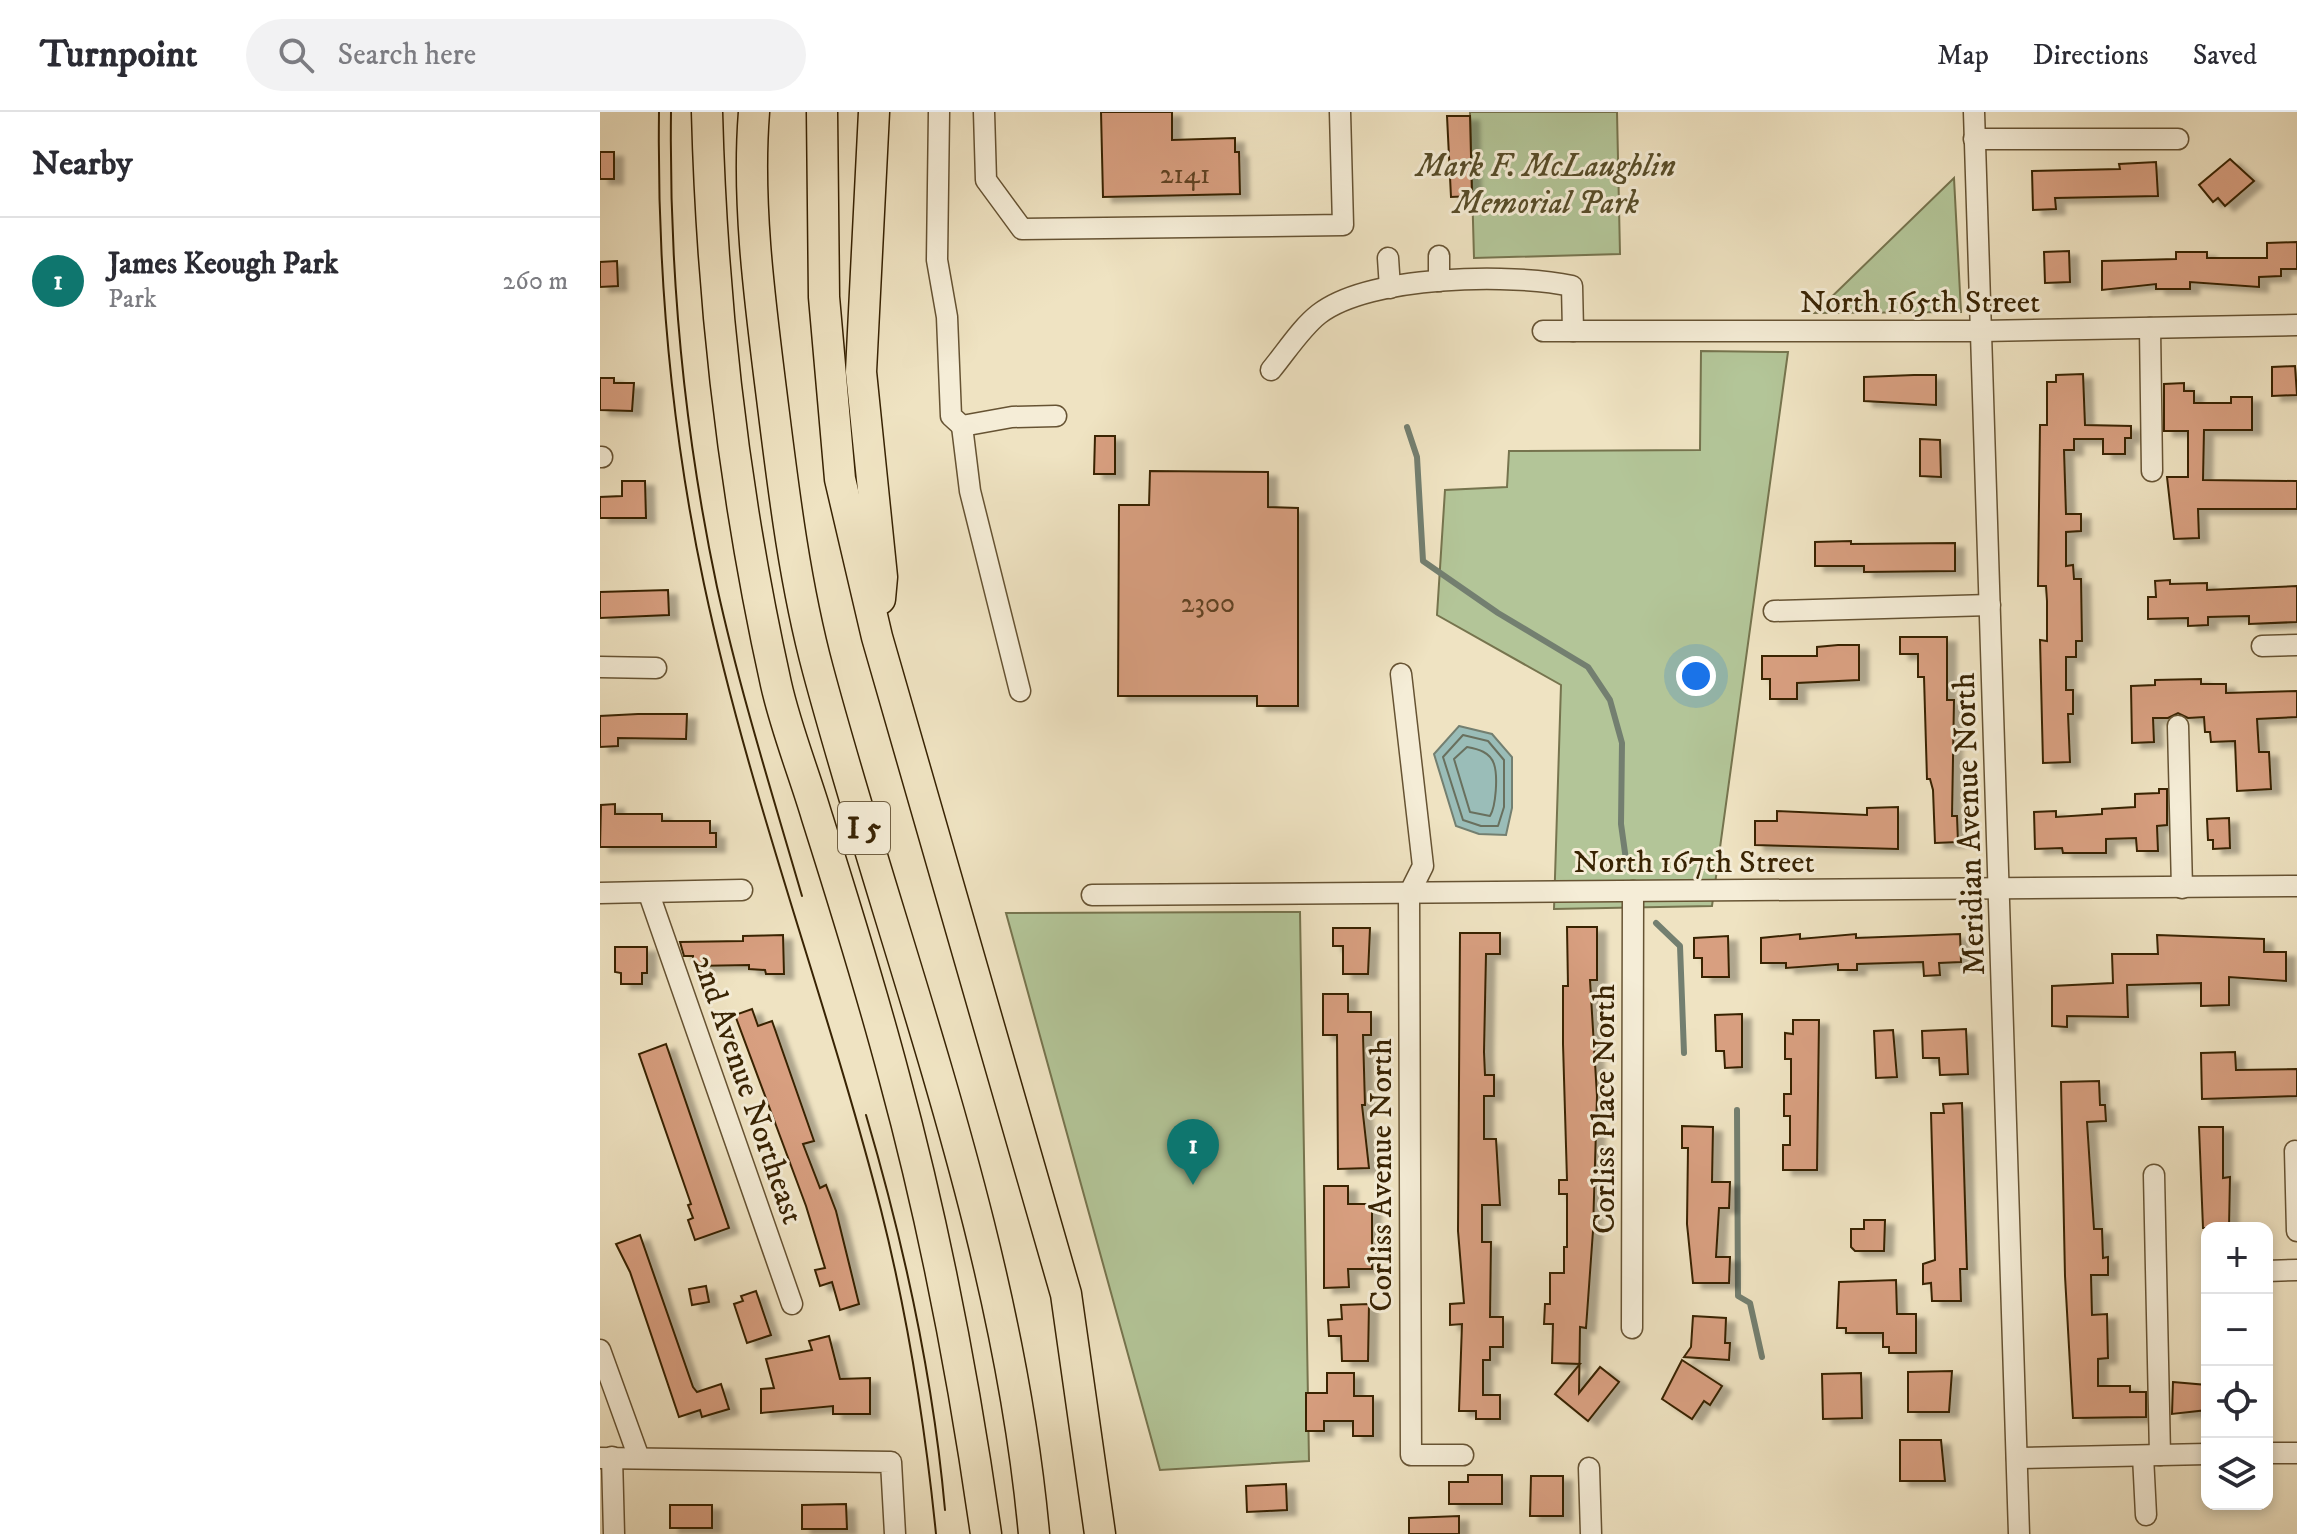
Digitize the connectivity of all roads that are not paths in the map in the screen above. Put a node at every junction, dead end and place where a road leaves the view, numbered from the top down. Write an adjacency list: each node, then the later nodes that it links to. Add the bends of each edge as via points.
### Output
1 (707, 112): 63 (highway, via 712,262 746,535 777,688 894,1074 935,1237 964,1382)
2 (754, 112): 64 (highway, I 5, via 760,304 784,491 817,666 975,1209 1022,1434)
3 (822, 112): 26 (highway, I 5, via 831,404 840,479)
4 (874, 112): 26 (highway, via 861,372 882,577)
5 (939, 112): 22 (street, via 937,260 947,317 951,416)
6 (984, 112): 7 (street, via 986,180 1022,229 1070,230 1343,225)
7 (1340, 112)
8 (1974, 112): 9 (street, Meridian Avenue North)
9 (1974, 139): 10 (street); 19 (street, Meridian Avenue North)
10 (2178, 139)
11 (1439, 256): 13 (street)
12 (1388, 258): 14 (street)
13 (1439, 281): 14 (street); 18 (street, via 1538,279 1572,286)
14 (1390, 288): 20 (street, via 1320,313)
15 (2297, 325): 16 (street, North 165th Street)
16 (2150, 328): 19 (street, North 165th Street); 23 (street)
17 (1543, 331): 18 (street, North 165th Street)
18 (1573, 331): 19 (street, North 165th Street)
19 (1982, 331): 24 (street, Meridian Avenue North)
20 (1271, 370)
21 (1056, 416): 22 (street)
22 (962, 426): 32 (street, via 970,491)
23 (2152, 471)
24 (1990, 605): 25 (street); 38 (street, Meridian Avenue North)
25 (1774, 611)
26 (877, 637): 65 (highway, I 5, via 1066,1294)
27 (2297, 645): 28 (street)
28 (2262, 646)
29 (600, 667): 30 (street)
30 (656, 668)
31 (1401, 674): 41 (street, Corliss Avenue North, via 1423,866)
32 (1020, 691)
33 (2178, 726): 35 (street)
34 (2297, 886): 35 (street, North 167th Street)
35 (2182, 888): 38 (street, North 167th Street)
36 (742, 890): 40 (street)
37 (1633, 891): 38 (street, North 167th Street); 41 (street, North 167th Street); 49 (street, Corliss Place North)
38 (2001, 891): 58 (street, Meridian Avenue North)
39 (600, 893): 40 (street)
40 (649, 894): 48 (street, 2nd Avenue Northeast)
41 (1409, 894): 42 (street, North 167th Street); 54 (street, Corliss Avenue North, via 1411,1455)
42 (1092, 895)
43 (2295, 1151): 45 (street)
44 (2154, 1175): 55 (street)
45 (2297, 1231)
46 (2297, 1270): 47 (street)
47 (2273, 1271)
48 (792, 1304)
49 (1632, 1328)
50 (600, 1350): 57 (street)
51 (2273, 1453): 52 (street)
52 (2297, 1453)
53 (2201, 1454): 55 (street)
54 (1463, 1455)
55 (2152, 1455): 58 (street); 60 (street)
56 (606, 1458): 57 (street); 61 (street)
57 (639, 1458): 62 (street, via 891,1462)
58 (2017, 1458): 67 (street, Meridian Avenue North)
59 (1589, 1468): 66 (street)
60 (2146, 1515)
61 (614, 1534)
62 (895, 1534)
63 (986, 1534)
64 (1034, 1534)
65 (1100, 1534)
66 (1591, 1534)
67 (2019, 1534)

